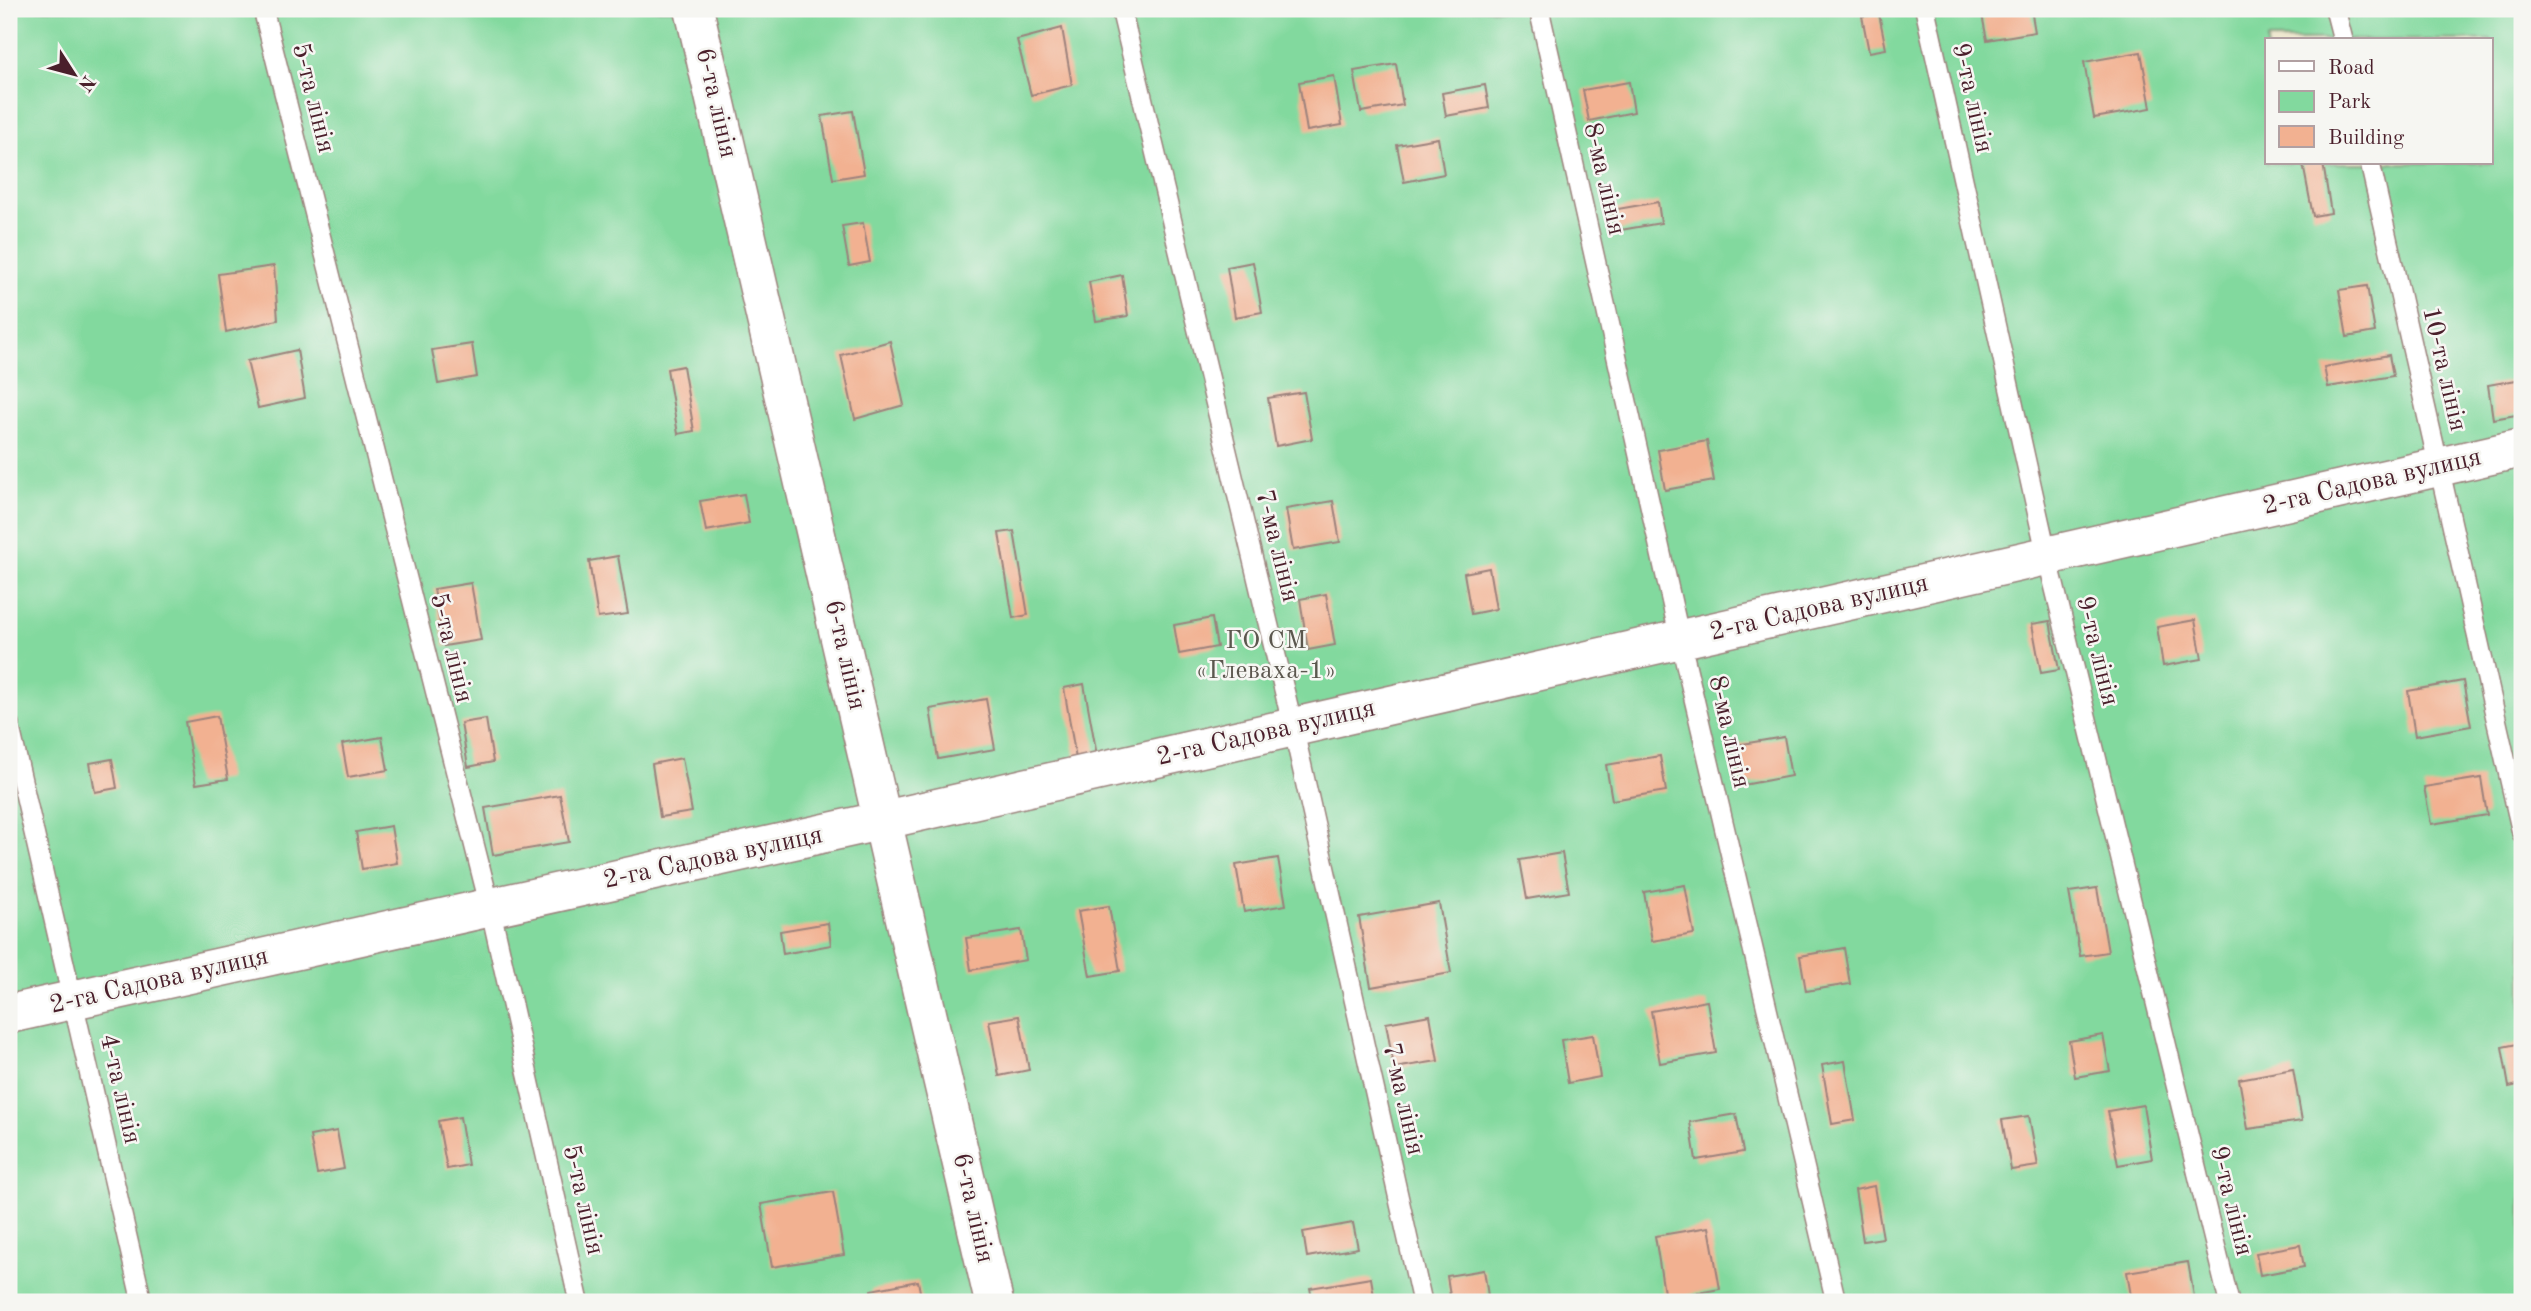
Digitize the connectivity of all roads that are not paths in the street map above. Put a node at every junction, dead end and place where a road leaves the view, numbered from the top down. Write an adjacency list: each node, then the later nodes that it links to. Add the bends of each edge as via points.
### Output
1 (263, 9): 17 (lane, 5-та лінія)
2 (694, 9): 15 (street, 6-та лінія)
3 (1121, 9): 14 (lane, 7-ма лінія)
4 (1539, 9): 12 (lane, 8-ма лінія)
5 (1925, 9): 11 (lane, 9-та лінія)
6 (2336, 9): 7 (lane)
7 (2343, 38)
8 (2370, 164): 10 (lane, 10-та лінія)
9 (2522, 448): 10 (street, 2-га Садова вулиця)
10 (2439, 467): 11 (street, 2-га Садова вулиця); 16 (lane, 10-та лінія)
11 (2047, 556): 12 (street, 2-га Садова вулиця); 25 (lane, 9-та лінія)
12 (1680, 639): 14 (street, 2-га Садова вулиця); 24 (lane, 8-ма лінія)
13 (9, 724): 18 (lane, 4-та лінія)
14 (1293, 727): 15 (street, 2-га Садова вулиця); 23 (lane, 7-ма лінія)
15 (884, 820): 17 (street, 2-га Садова вулиця); 22 (street, 6-та лінія)
16 (2522, 833)
17 (489, 907): 18 (street, 2-га Садова вулиця); 21 (lane, 5-та лінія)
18 (72, 1000): 19 (street, 2-га Садова вулиця); 20 (lane, 4-та лінія)
19 (9, 1014)
20 (142, 1302)
21 (579, 1302)
22 (994, 1302)
23 (1422, 1302)
24 (1836, 1302)
25 (2229, 1302)

